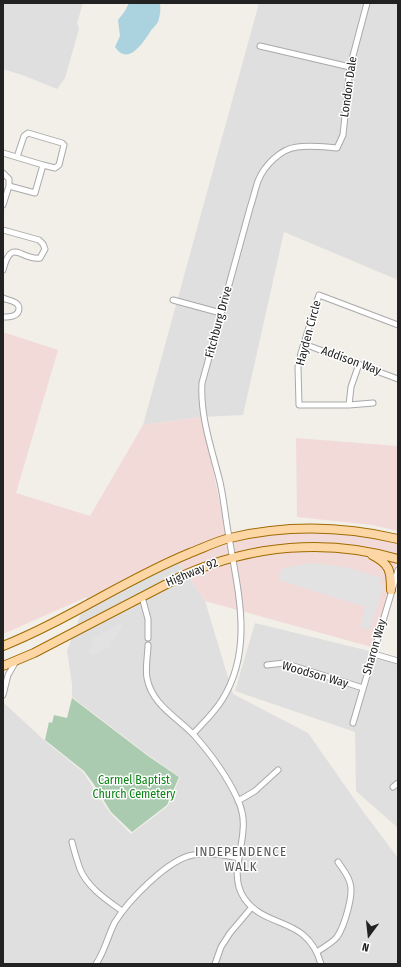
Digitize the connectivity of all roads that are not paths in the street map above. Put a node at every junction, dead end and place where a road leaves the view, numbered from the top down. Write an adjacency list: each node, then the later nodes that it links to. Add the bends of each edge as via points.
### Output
1 (367, 3): 3 (street, London Dale)
2 (260, 46): 3 (street)
3 (350, 66): 4 (street, London Dale, via 343,135)
4 (338, 148): 15 (street, Fitchburg Drive, via 295,147 283,152 264,171 258,180)
5 (3, 153): 6 (street)
6 (17, 158): 7 (street); 7 (street, via 24,136 28,133 64,145 59,166)
7 (43, 165): 9 (street, via 35,193)
8 (3, 173): 9 (street, via 9,179)
9 (9, 186): 10 (street)
10 (3, 205)
11 (3, 230): 12 (street, via 39,240 45,249 40,258 21,253 9,254)
12 (3, 270)
13 (3, 298): 16 (street, via 13,301 20,308 15,316)
14 (173, 300): 15 (street)
15 (221, 313): 23 (street, Fitchburg Drive, via 202,383 202,394 203,411 224,503)
16 (3, 317)
17 (398, 325): 18 (street, Hayden Circle, via 319,295)
18 (304, 344): 19 (street, Addison Way); 22 (street, Hayden Circle, via 298,367 300,406)
19 (359, 364): 20 (street, Addison Way); 22 (street, via 351,388)
20 (398, 379)
21 (373, 402): 22 (street, Hayden Circle)
22 (349, 405)
23 (229, 538): 24 (main road, Highway 92, via 271,530 324,528); 26 (street, Fitchburg Drive); 34 (main road, Highway 92, via 164,564)
24 (398, 539)
25 (364, 551): 26 (main road, Highway 92, via 322,546 280,548); 27 (main road, Highway 92); 30 (main road, via 382,560 389,569)
26 (233, 557): 31 (main road, Highway 92, via 199,568); 43 (street, Fitchburg Drive, via 242,636 237,664 223,699)
27 (398, 559)
28 (398, 570): 30 (street, Sharon Way)
29 (398, 581): 30 (main road)
30 (391, 590): 35 (street, Sharon Way)
31 (142, 597): 32 (street, via 148,619); 36 (main road, Highway 92)
32 (148, 638)
33 (148, 644): 43 (street, via 147,678 155,697)
34 (3, 646)
35 (374, 654): 37 (street); 40 (street, Sharon Way)
36 (19, 659): 39 (main road, Highway 92); 41 (street, via 11,669)
37 (398, 661)
38 (267, 665): 40 (street, Woodson Way, via 284,663)
39 (3, 666)
40 (363, 688): 42 (street, Sharon Way)
41 (3, 695)
42 (353, 723)
43 (193, 734): 47 (street, via 206,749)
44 (278, 770): 47 (street, via 255,791)
45 (398, 783): 46 (street)
46 (393, 787)
47 (238, 801): 49 (street, via 244,829)
48 (72, 842): 52 (street, via 87,880)
49 (239, 858): 51 (street, via 239,886 243,897); 52 (street, via 203,854 184,858 160,874)
50 (338, 862): 53 (street, via 351,884 351,897 337,937)
51 (252, 907): 53 (street, via 299,932 311,942); 55 (street, via 230,933 221,947)
52 (122, 911): 54 (street)
53 (317, 952): 56 (street)
54 (96, 964)
55 (215, 964)
56 (321, 964)

